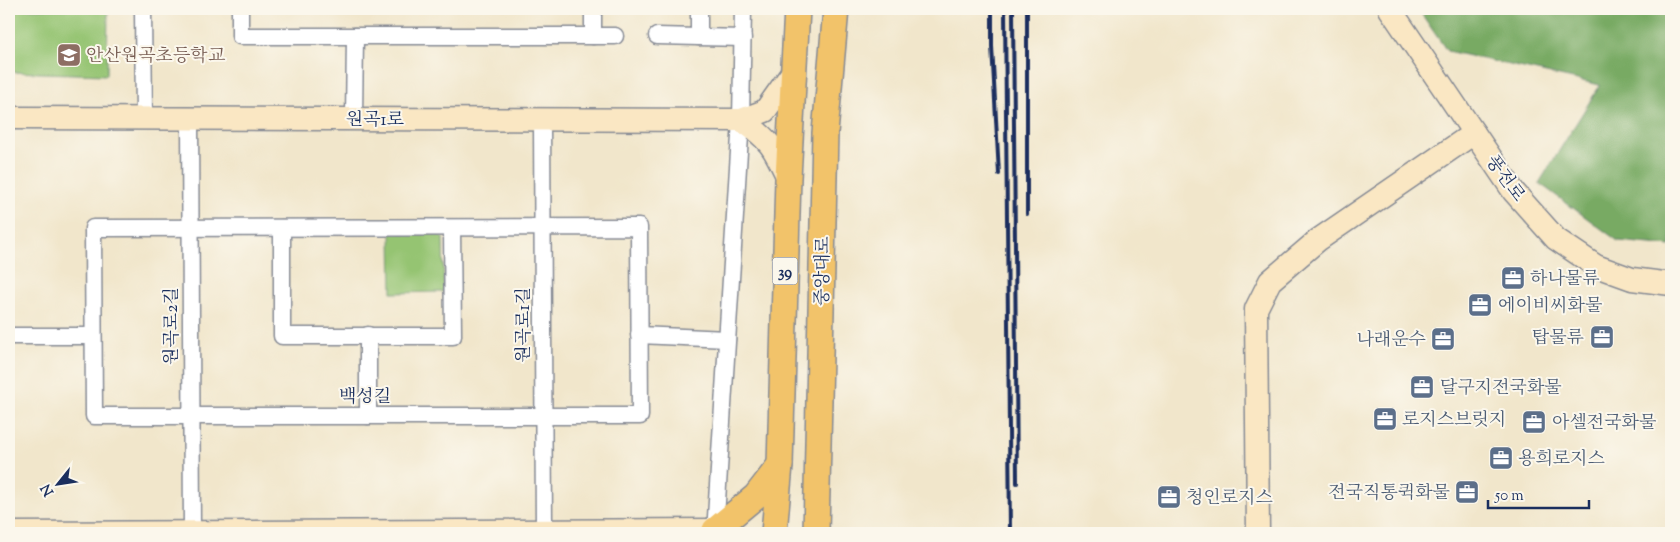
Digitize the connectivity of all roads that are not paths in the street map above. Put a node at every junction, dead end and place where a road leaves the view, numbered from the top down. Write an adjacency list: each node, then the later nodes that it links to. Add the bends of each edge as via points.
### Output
1 (143, 9): 17 (street)
2 (240, 9): 9 (street, via 240,36)
3 (593, 9): 10 (street)
4 (699, 9): 13 (street)
5 (743, 9): 14 (street)
6 (797, 9): 15 (main road, 39)
7 (836, 9): 45 (main road, 중앙대로 / 39, via 826,133)
8 (1390, 9): 22 (street, 풍전로)
9 (355, 36): 10 (street); 19 (street)
10 (593, 36): 11 (street)
11 (615, 36)
12 (657, 36): 13 (street)
13 (699, 37): 14 (street)
14 (743, 38): 21 (street)
15 (794, 70): 21 (street, via 765,111); 23 (main road, 39)
16 (9, 118): 17 (street, 원곡1로)
17 (144, 119): 18 (street, 원곡1로)
18 (190, 119): 19 (street, 원곡1로); 24 (street, 원곡로2길)
19 (354, 119): 20 (street, 원곡1로)
20 (542, 120): 21 (street, 원곡1로); 27 (street, 원곡로1길)
21 (741, 120): 23 (street, via 763,134); 33 (street)
22 (1474, 133): 28 (street, 풍전로, via 1514,192 1556,239 1596,266 1632,279); 46 (street, via 1318,240 1270,281 1256,309)
23 (788, 178): 37 (main road, 39)
24 (191, 228): 25 (street, 백성길); 32 (street, 백성길, via 93,228); 34 (street, 원곡로2길)
25 (282, 228): 26 (street, 백성길); 29 (street, via 282,336)
26 (452, 228): 27 (street, 백성길); 29 (street, via 453,336)
27 (543, 228): 30 (street, 백성길, via 639,228); 36 (street, 원곡로1길)
28 (1671, 284)
29 (368, 335): 35 (street)
30 (639, 335): 33 (street); 36 (street, 백성길, via 640,416)
31 (9, 336): 32 (street)
32 (93, 336): 34 (street, 백성길, via 94,416)
33 (727, 339): 41 (street)
34 (191, 416): 35 (street, 백성길); 39 (street, 원곡로2길)
35 (368, 416): 36 (street, 백성길)
36 (544, 416): 38 (street, 원곡로1길)
37 (780, 465): 41 (main road, via 756,496); 44 (main road, 39)
38 (544, 531): 40 (street); 41 (street)
39 (192, 532): 42 (street); 43 (street)
40 (481, 532): 43 (street)
41 (717, 532)
42 (9, 533)
43 (222, 533)
44 (774, 533)
45 (816, 533)
46 (1258, 533)

